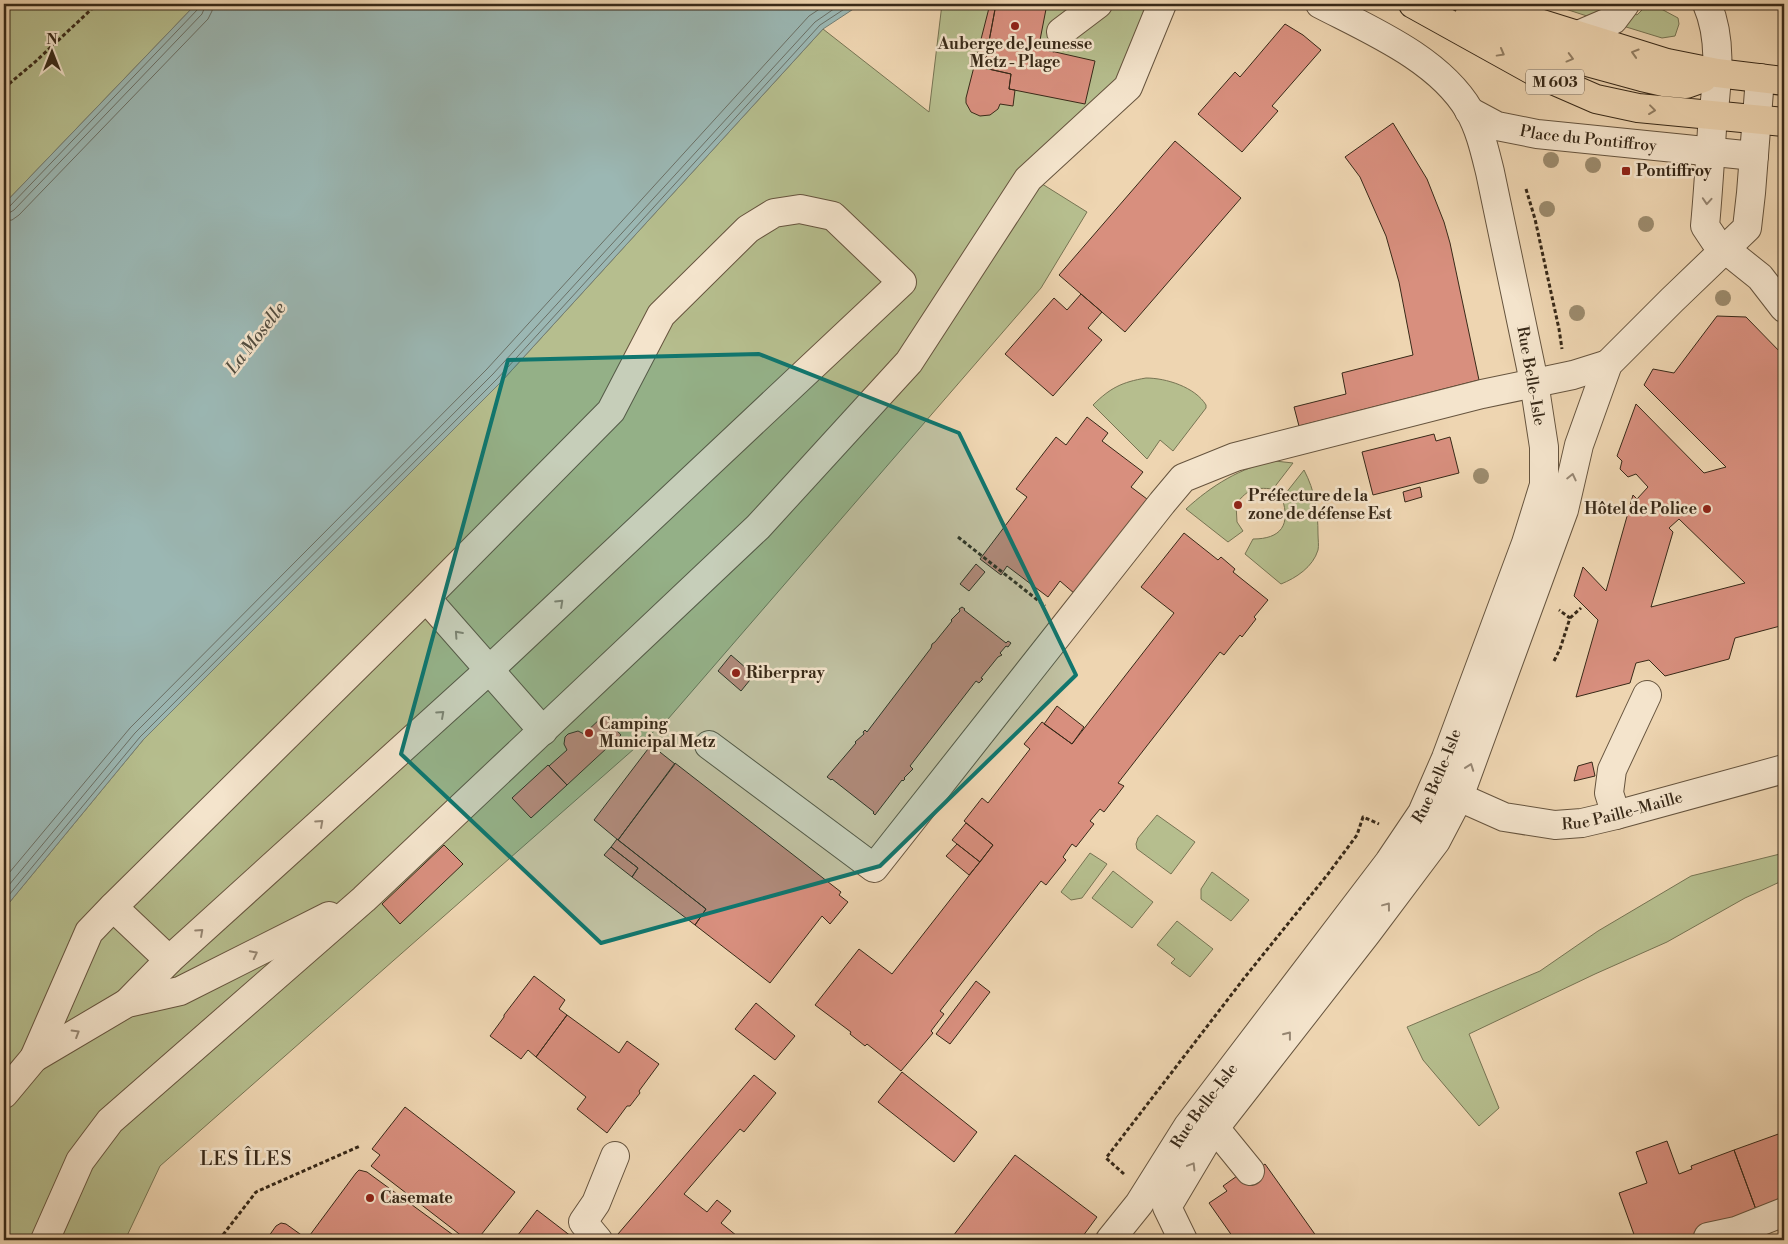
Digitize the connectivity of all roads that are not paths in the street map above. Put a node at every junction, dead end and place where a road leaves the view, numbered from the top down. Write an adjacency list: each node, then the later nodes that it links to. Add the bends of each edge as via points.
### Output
1 (1098, 4): 9 (street)
2 (1162, 4): 28 (street, via 1128,87 1028,179 909,362 758,527)
3 (1320, 4): 14 (street, Place du Pontiffroy, via 1396,43 1443,78)
4 (1413, 4): 16 (main road, M 603, one-way to 16, via 1541,75 1596,99 1638,108)
5 (1426, 4): 11 (main road, M 603, one-way to 11, via 1558,54 1642,77 1686,84)
6 (1488, 4): 10 (main road, M 603)
7 (1626, 4): 10 (street, via 1613,20)
8 (1707, 4): 11 (street, via 1716,34)
9 (1061, 32)
10 (1578, 35): 11 (main road, M 603, one-way to 10, via 1667,63)
11 (1717, 73): 12 (main road, M 603); 16 (street)
12 (1772, 80): 15 (street)
13 (1784, 105): 15 (main road, M 603)
14 (1469, 111): 18 (street, Place du Pontiffroy, via 1496,126 1537,134); 20 (street, Place du Pontiffroy, via 1483,146)
15 (1757, 114): 16 (main road, M 603); 17 (main road, M 603); 19 (street)
16 (1713, 115): 18 (street)
17 (1784, 122)
18 (1710, 152): 19 (street, Place du Pontiffroy); 21 (street, one-way to 21, via 1705,226)
19 (1754, 156): 21 (street, via 1747,228)
20 (1502, 229): 24 (street, Rue Belle-Isle)
21 (1724, 249): 22 (street, via 1760,277); 23 (street, Rue Belle-Isle)
22 (1784, 308)
23 (1608, 364): 24 (street); 32 (street, Rue Belle-Isle, one-way to 23, via 1564,510 1579,445)
24 (1534, 382): 29 (street, via 1235,457 1183,478 874,868); 31 (street, Rue Belle-Isle, via 1544,447 1544,485 1526,543)
25 (426, 598): 26 (street, one-way to 25); 26 (street, one-way to 25, via 902,282 833,216 800,209 774,213 748,229 661,316 611,411); 35 (street)
26 (490, 670): 28 (street); 36 (street, one-way to 26)
27 (1648, 695): 33 (street, via 1612,770 1609,793)
28 (543, 731): 34 (street)
29 (709, 745)
30 (1784, 769): 33 (street, Rue Paille-Maille)
31 (1433, 791): 32 (street, Rue Paille-Maille); 47 (street, Rue Belle-Isle, via 1389,862 1188,1126 1139,1204)
32 (1459, 797): 33 (street, Rue Paille-Maille, via 1504,817 1556,826); 40 (street, Rue Belle-Isle, one-way to 32, via 1436,841)
33 (1616, 815)
34 (364, 899): 37 (street, one-way to 34, via 180,992); 46 (street, via 110,1121 80,1161)
35 (113, 907): 36 (street); 38 (street, via 89,932)
36 (169, 960): 37 (street)
37 (127, 1002): 38 (street, one-way to 37)
38 (34, 1058): 39 (street)
39 (4, 1094)
40 (1216, 1128): 42 (street); 48 (street, Rue Belle-Isle, one-way to 40, via 1167,1207)
41 (615, 1156): 44 (street, via 596,1203)
42 (1250, 1170)
43 (1784, 1212): 45 (street)
44 (590, 1231)
45 (1708, 1237)
46 (45, 1240)
47 (1110, 1240)
48 (1183, 1240)

